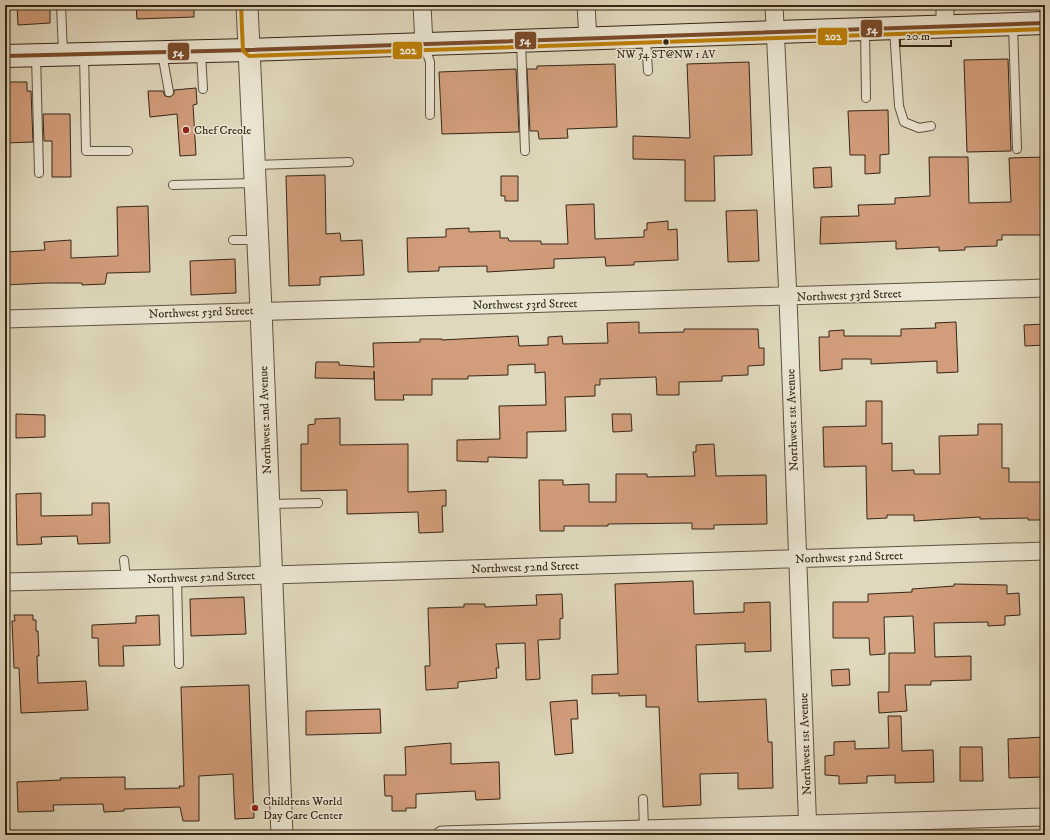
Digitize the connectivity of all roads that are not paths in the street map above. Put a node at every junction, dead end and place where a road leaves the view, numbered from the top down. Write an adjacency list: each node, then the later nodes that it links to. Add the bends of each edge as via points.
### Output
1 (61, 5): 21 (lane)
2 (247, 5): 17 (street, Northwest 2nd Avenue)
3 (422, 5): 16 (street)
4 (586, 5): 14 (street)
5 (774, 5): 12 (street, Northwest 1st Avenue)
6 (945, 5): 9 (street)
7 (1045, 23): 8 (main road)
8 (1013, 24): 9 (main road); 29 (lane)
9 (946, 26): 10 (main road)
10 (894, 28): 11 (main road); 28 (lane, via 899,106 904,122 919,128)
11 (865, 29): 12 (main road); 26 (lane)
12 (775, 32): 13 (main road); 39 (street, Northwest 1st Avenue)
13 (646, 36): 14 (main road); 23 (lane)
14 (588, 38): 15 (main road)
15 (521, 41): 16 (main road); 31 (lane)
16 (424, 44): 17 (main road); 27 (lane, via 430,62)
17 (249, 50): 18 (main road); 34 (street, Northwest 2nd Avenue)
18 (201, 51): 19 (main road); 24 (lane)
19 (162, 52): 21 (main road); 25 (lane)
20 (36, 54): 21 (main road); 22 (main road); 33 (lane)
21 (73, 54): 30 (lane, via 86,152)
22 (5, 56)
23 (648, 71)
24 (203, 89)
25 (169, 92)
26 (866, 98)
27 (430, 115)
28 (931, 126)
29 (1017, 149)
30 (128, 151)
31 (525, 151)
32 (349, 162): 34 (lane)
33 (39, 173)
34 (255, 174): 35 (lane); 37 (street, Northwest 2nd Avenue)
35 (173, 185)
36 (233, 240): 37 (lane)
37 (258, 240): 40 (street, Northwest 2nd Avenue)
38 (1045, 288): 39 (street, Northwest 53rd Street)
39 (788, 298): 40 (street, Northwest 53rd Street); 45 (street, Northwest 1st Avenue)
40 (261, 310): 41 (street, Northwest 53rd Street); 42 (street, Northwest 2nd Avenue)
41 (5, 319)
42 (268, 504): 43 (lane); 47 (street, Northwest 2nd Avenue)
43 (318, 504)
44 (1045, 551): 45 (street, Northwest 52nd Street)
45 (797, 559): 47 (street, Northwest 52nd Street); 55 (street, Northwest 1st Avenue)
46 (124, 560): 49 (lane)
47 (271, 575): 48 (street, Northwest 52nd Street); 56 (street, Northwest 2nd Avenue)
48 (177, 578): 49 (street, Northwest 52nd Street); 51 (lane)
49 (126, 579): 50 (street, Northwest 52nd Street)
50 (5, 582)
51 (179, 664)
52 (643, 799): 54 (lane)
53 (1045, 817): 55 (street)
54 (644, 830): 55 (street); 57 (street)
55 (808, 830)
56 (282, 835)
57 (442, 835)

